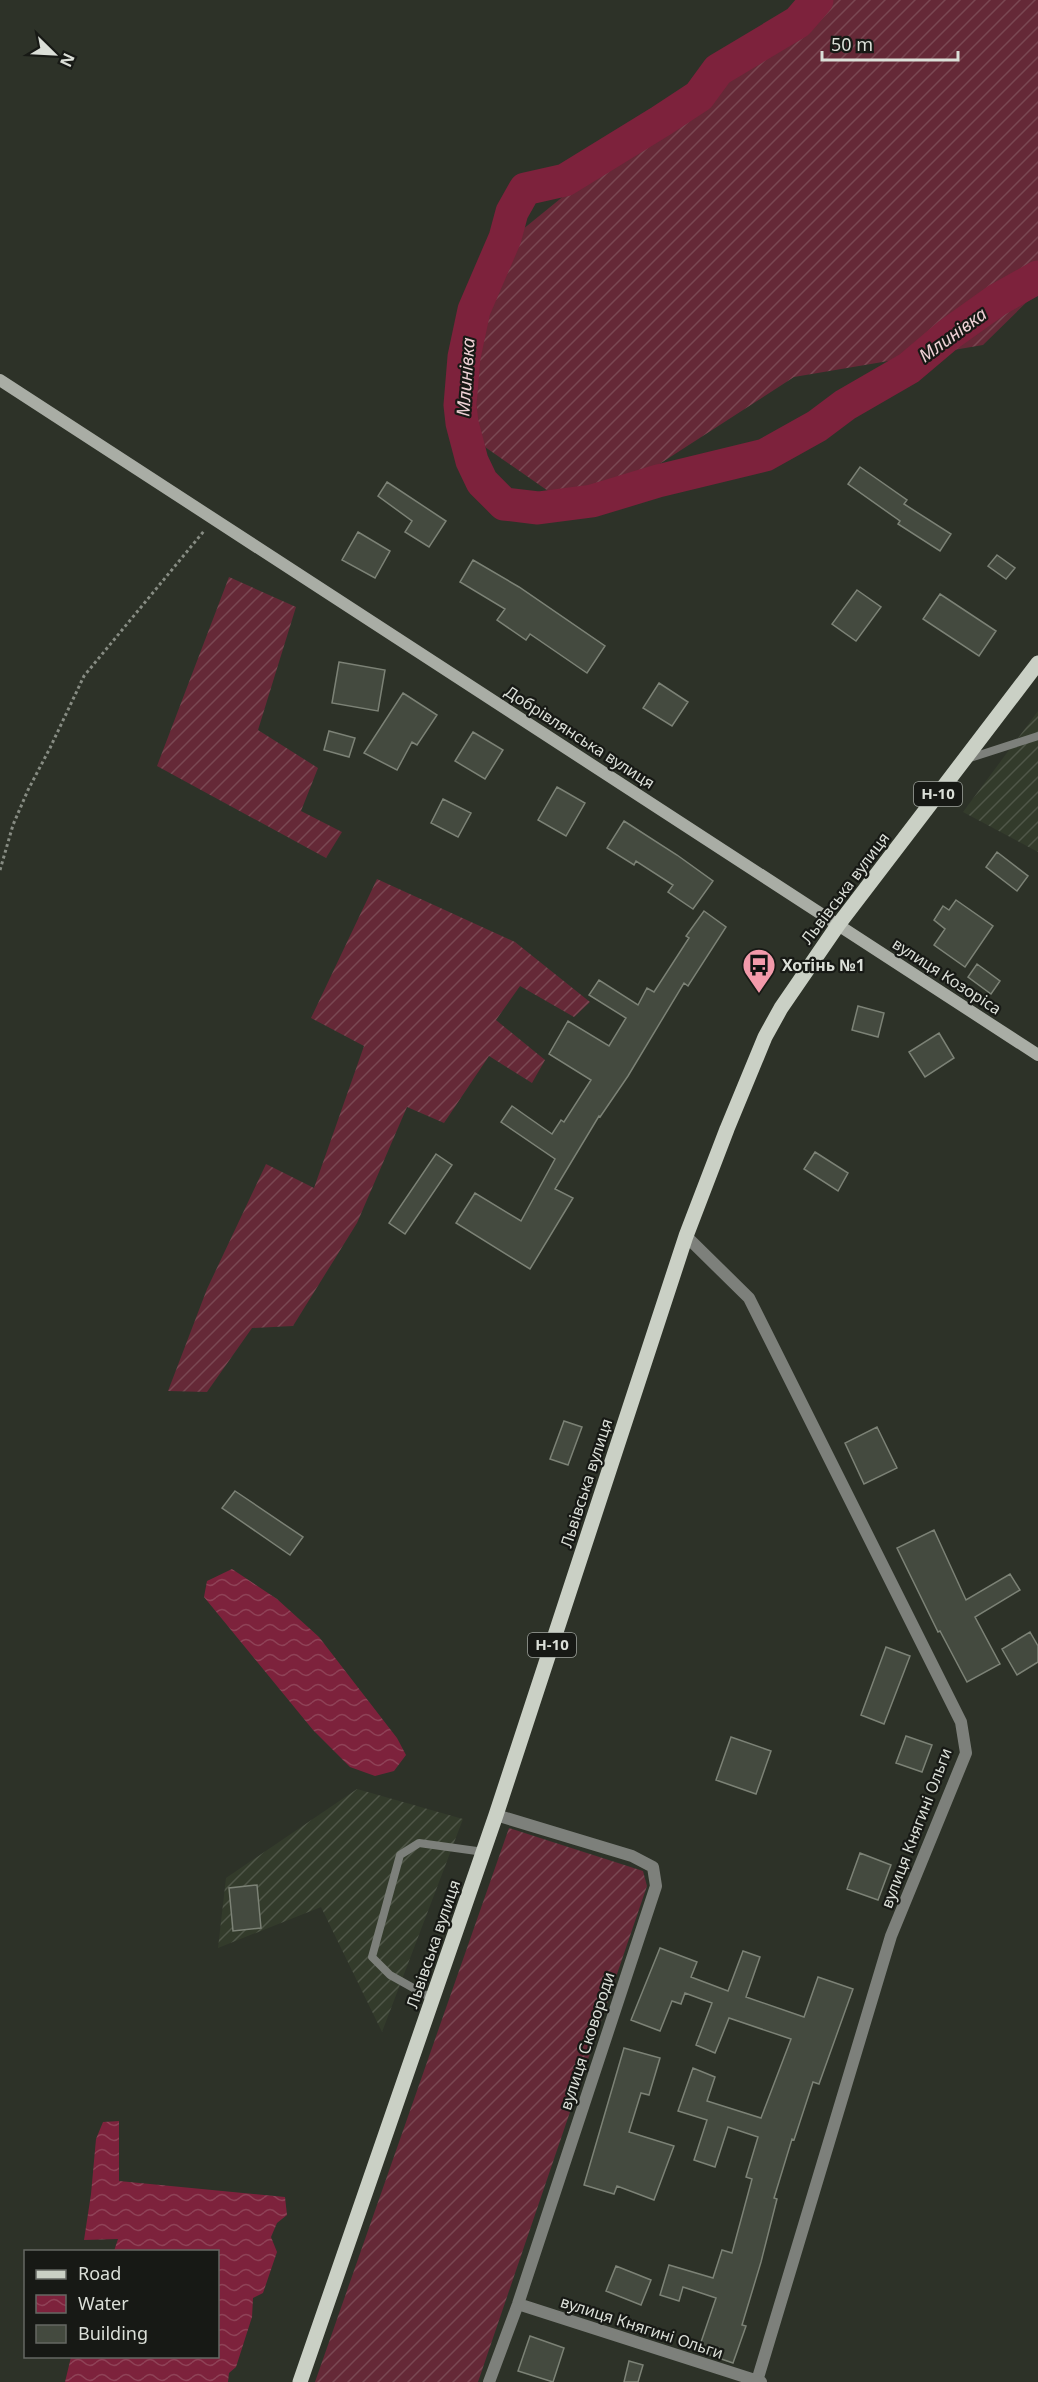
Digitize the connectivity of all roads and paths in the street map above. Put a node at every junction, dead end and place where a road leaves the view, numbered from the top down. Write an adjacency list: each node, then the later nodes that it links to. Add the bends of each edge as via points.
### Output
1 (0, 380): 2 (street, Добрівлянська вулиця)
2 (215, 519): 6 (path, via 84,676 28,790); 7 (street, Добрівлянська вулиця)
3 (1038, 663): 5 (main road, Львівська вулиця / Н-10)
4 (1038, 736): 5 (lane)
5 (964, 760): 7 (main road, Львівська вулиця / Н-10)
6 (0, 870)
7 (838, 925): 8 (street, вулиця Козоріса); 9 (main road, Львівська вулиця / Н-10, via 765,1037)
8 (1038, 1055)
9 (686, 1236): 10 (main road, Львівська вулиця / Н-10); 14 (street, вулиця Княгині Ольги, via 749,1298 961,1722 966,1753 891,1936)
10 (496, 1815): 11 (main road, Львівська вулиця / Н-10); 13 (street, вулиця Сковороди, via 632,1856 653,1866 656,1886)
11 (484, 1852): 12 (main road, Львівська вулиця / Н-10); 12 (lane, via 419,1843 400,1855 372,1957 390,1975)
12 (433, 1999): 15 (main road, Львівська вулиця / Н-10)
13 (518, 2304): 14 (street, вулиця Княгині Ольги); 16 (street, вулиця Сковороди)
14 (758, 2381)
15 (300, 2382)
16 (489, 2382)

